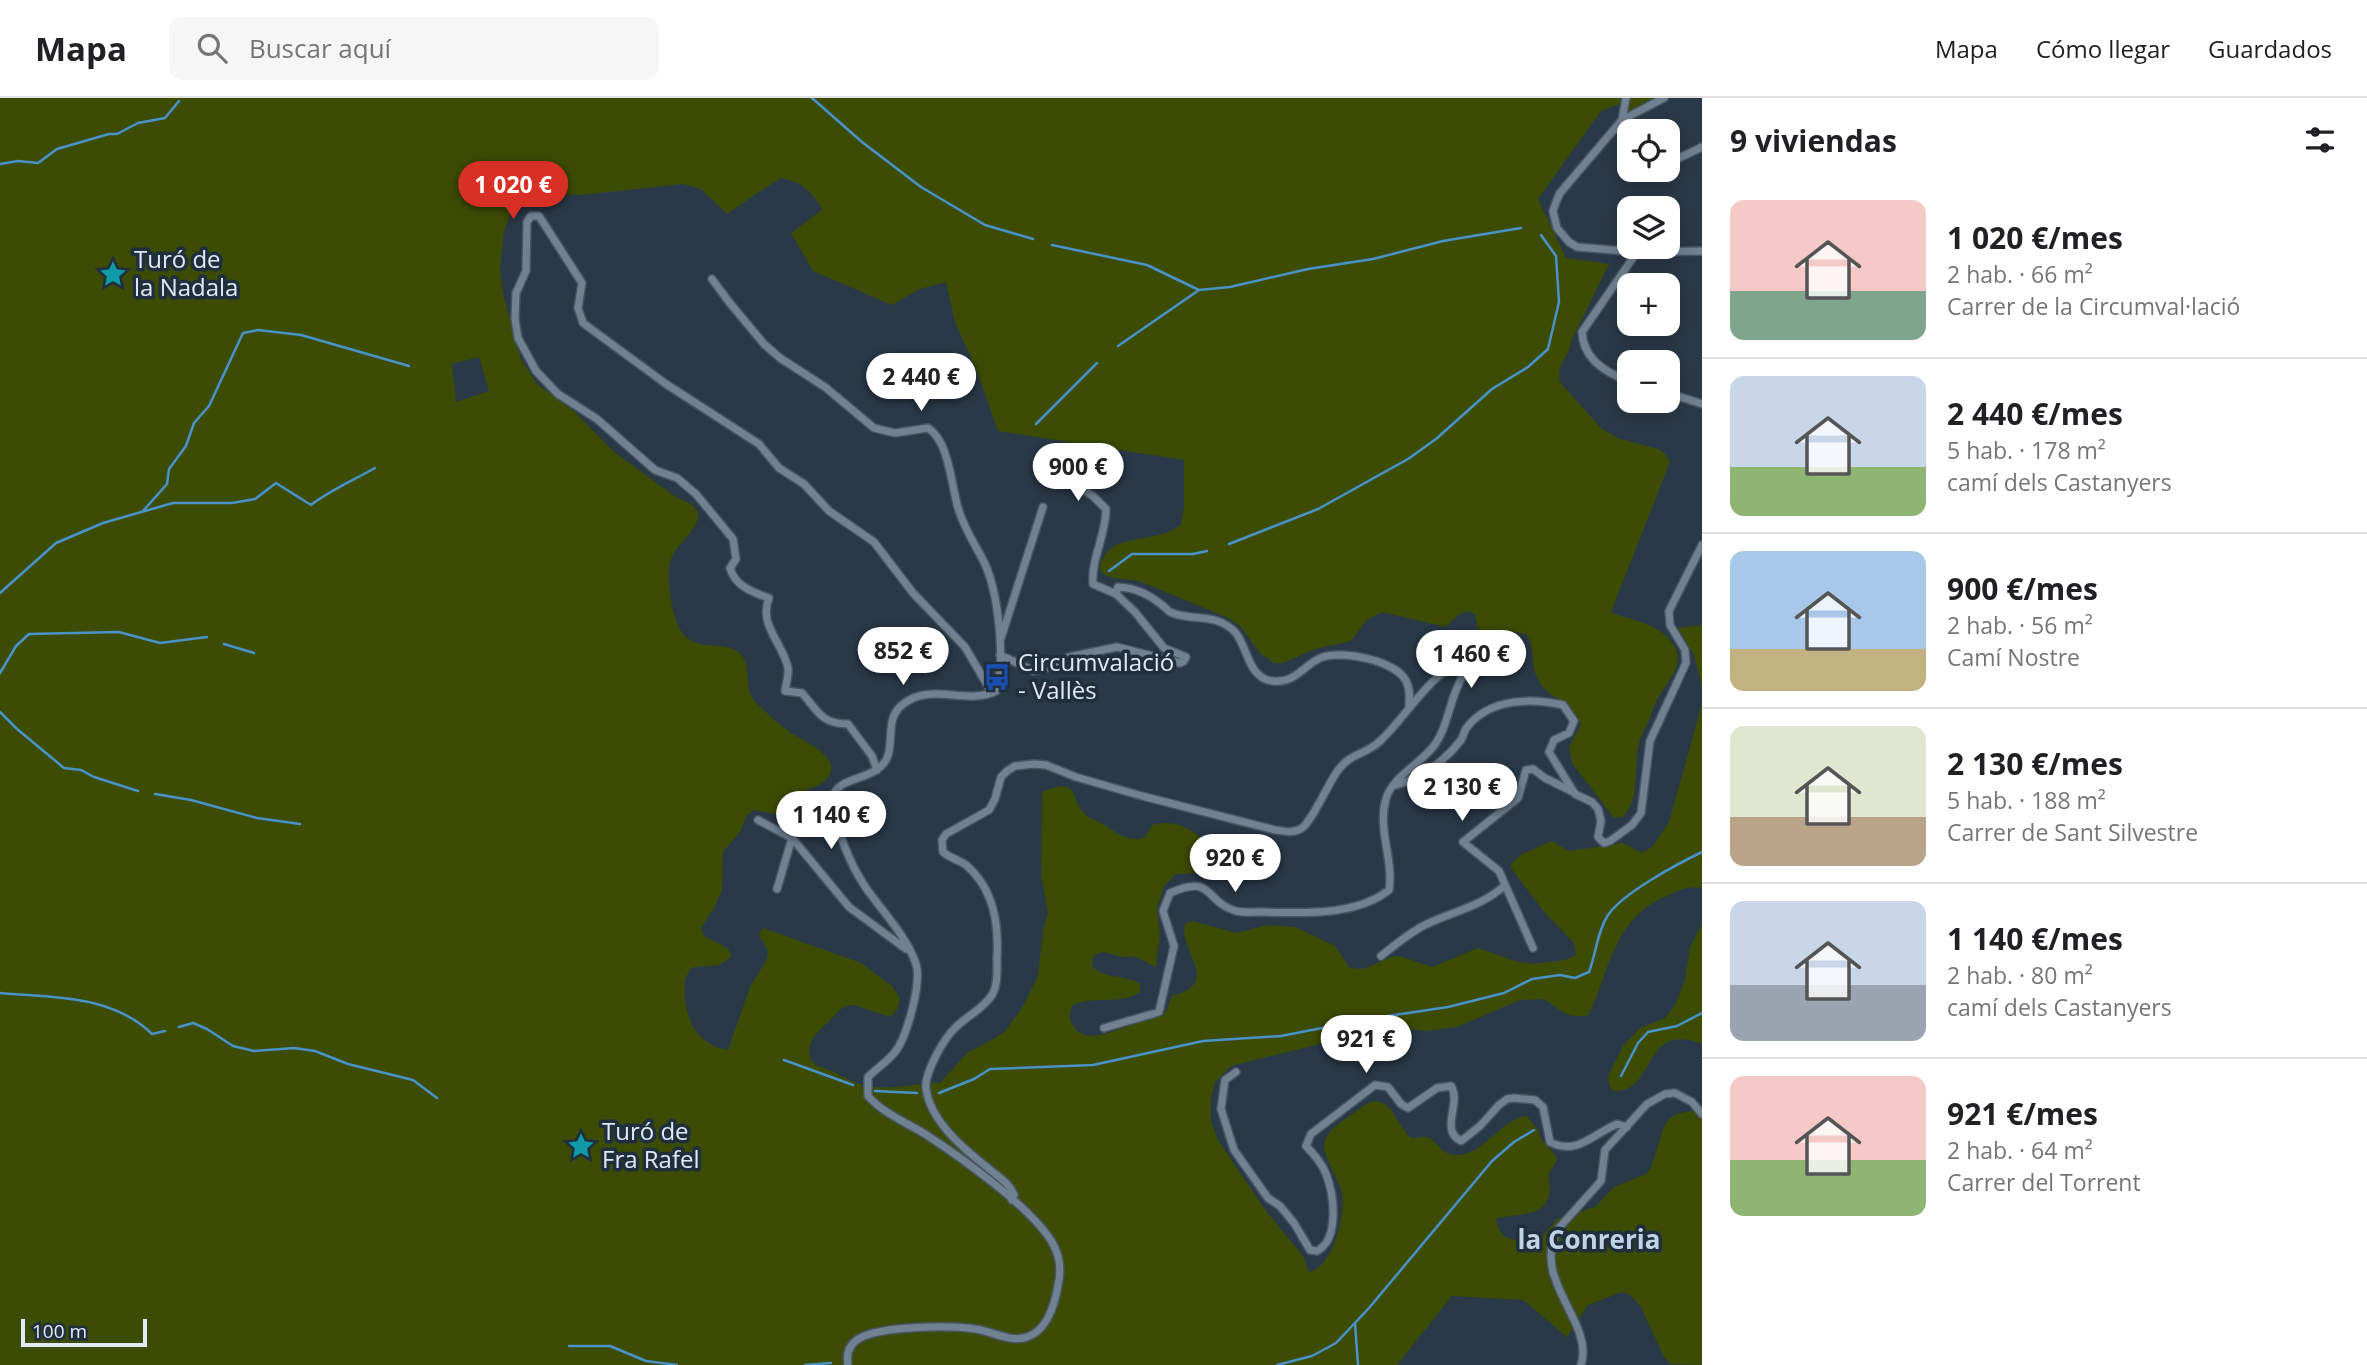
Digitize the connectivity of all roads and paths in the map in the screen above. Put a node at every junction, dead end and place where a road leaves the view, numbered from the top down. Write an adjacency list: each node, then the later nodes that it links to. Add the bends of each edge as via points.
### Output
1 (1626, 98): 3 (street)
2 (1664, 98): 4 (street)
3 (1622, 119)
4 (1624, 119)
5 (1617, 126): 8 (street, via 1560,193 1553,211 1557,228 1577,247)
6 (1702, 148): 7 (street)
7 (1680, 158)
8 (1617, 250)
9 (1680, 251): 10 (street)
10 (1702, 251)
11 (1632, 259): 13 (street, via 1582,332 1589,356)
12 (712, 279): 20 (street, via 764,344 874,428 895,433 928,428 936,433 965,528 992,584)
13 (1617, 377)
14 (1680, 397): 15 (street)
15 (1702, 404)
16 (1056, 485): 19 (street, via 1071,482 1106,509 1093,584)
17 (1043, 507): 20 (street)
18 (1702, 545): 26 (street, via 1669,611 1686,663 1650,741 1640,813 1632,825 1604,843 1598,837 1598,809)
19 (1116, 594): 21 (street, via 1164,648 1186,657 1184,661 1116,648 1069,657 1034,671); 23 (street, via 1118,587 1139,590 1170,612 1224,622 1237,634 1263,679 1287,680 1326,656 1348,654 1368,659 1403,676 1410,691)
20 (1000, 642): 21 (street)
21 (1000, 655): 22 (street, via 998,684)
22 (992, 693): 24 (street, via 938,692 906,701 890,721 889,751); 24 (street, via 965,647 913,593 874,542 829,511 804,484 779,468 759,444 583,323 578,308 582,283 538,216 531,216 526,271 516,293 515,319 518,338 536,371 558,394 597,419 655,470 677,478 714,514 733,539 733,577 749,591 769,598 768,626 789,669 785,691 802,693 832,724 848,724)
23 (1409, 707): 25 (street, via 1453,664 1470,664 1435,746); 38 (street, via 1378,744 1345,762 1306,824 1294,831 1142,796 1034,764 1007,771 989,810 946,834 943,852 968,866 995,911 996,978 991,996 953,1030 929,1071 926,1090 956,1141 1005,1181 1014,1195)
24 (877, 770): 32 (street, via 844,783 831,799 845,851)
25 (1395, 785): 26 (street, via 1428,771 1478,715 1497,705 1541,700 1563,705 1574,721 1569,733 1554,740 1549,752); 34 (street, via 1386,797 1383,821 1392,875 1389,890 1378,899 1345,909 1288,913 1236,911 1206,888 1188,885 1170,893 1163,911 1174,946 1159,1012)
26 (1575, 794): 29 (street, via 1533,769 1526,770 1518,798 1463,842 1499,871)
27 (758, 820): 28 (street)
28 (792, 838): 30 (street); 32 (street, via 849,907)
29 (1505, 885): 31 (street); 33 (street, via 1479,904 1423,926)
30 (777, 889)
31 (1533, 948)
32 (910, 951): 38 (street, via 918,973 904,1035 894,1054 868,1077 868,1096)
33 (1381, 956)
34 (1104, 1028)
35 (1236, 1072): 37 (street, via 1225,1080 1221,1109 1234,1150 1268,1198 1299,1229 1310,1250 1317,1251 1329,1236 1333,1208 1327,1176 1306,1146 1307,1140 1375,1085 1388,1087 1408,1108 1437,1088 1451,1086 1455,1092 1451,1131 1461,1142 1499,1105 1514,1098 1535,1100 1543,1107 1550,1142 1559,1147 1573,1148 1617,1124)
36 (1702, 1114): 37 (street, via 1684,1096 1665,1094 1647,1104)
37 (1627, 1127): 40 (street, via 1605,1150 1601,1181 1558,1229 1550,1249 1559,1290 1584,1348)
38 (1012, 1200): 39 (street, via 1041,1227 1059,1263 1055,1298 1039,1330 1015,1339 961,1328 872,1334 850,1346)
39 (848, 1365)
40 (1581, 1365)

